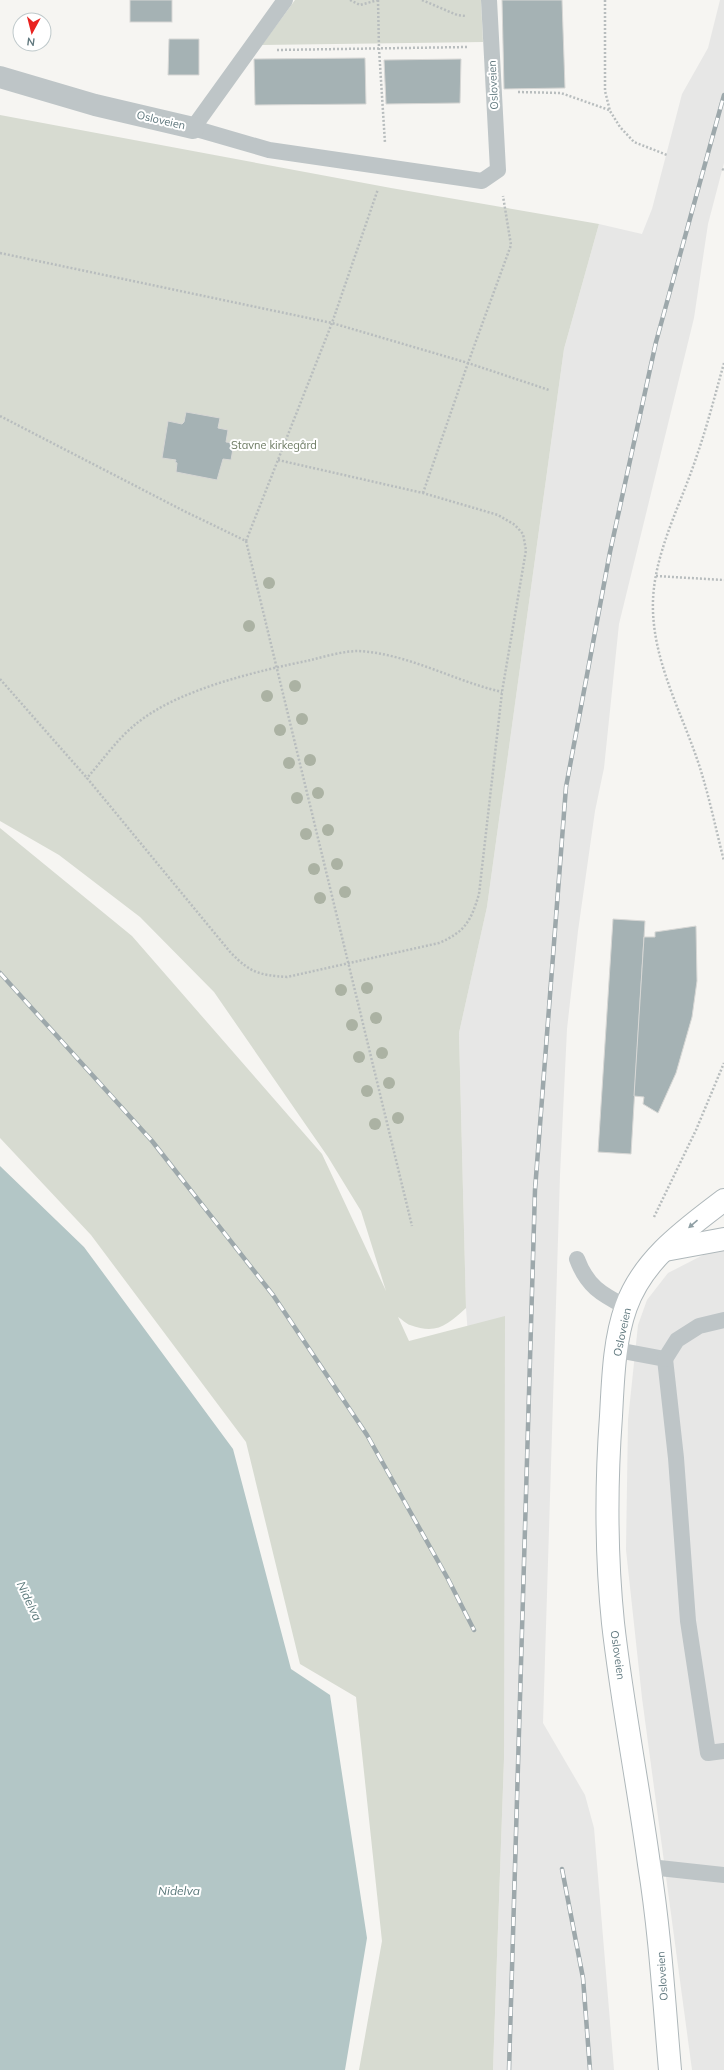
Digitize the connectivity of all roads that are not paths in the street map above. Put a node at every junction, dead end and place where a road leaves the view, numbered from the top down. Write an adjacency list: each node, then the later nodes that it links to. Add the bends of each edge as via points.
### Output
1 (285, 0): 4 (lane, Osloveien)
2 (489, 0): 4 (lane, Osloveien, via 498,170 482,181 269,150)
3 (0, 77): 4 (street, Osloveien, via 95,105)
4 (193, 128)
5 (724, 1200): 7 (street, Osloveien, one-way to 7)
6 (724, 1239): 7 (street)
7 (663, 1251): 9 (street, Osloveien, via 649,1264)
8 (576, 1259): 9 (lane, via 583,1276 600,1293)
9 (626, 1307): 11 (street, Osloveien)
10 (724, 1320): 12 (lane, via 699,1326 677,1340)
11 (617, 1350): 12 (lane); 14 (street, Osloveien, via 607,1492 613,1622)
12 (665, 1359): 13 (lane, via 676,1458 688,1621 708,1753)
13 (724, 1751)
14 (650, 1867): 15 (lane); 16 (street, Osloveien, via 660,1944)
15 (724, 1875)
16 (670, 2070)

